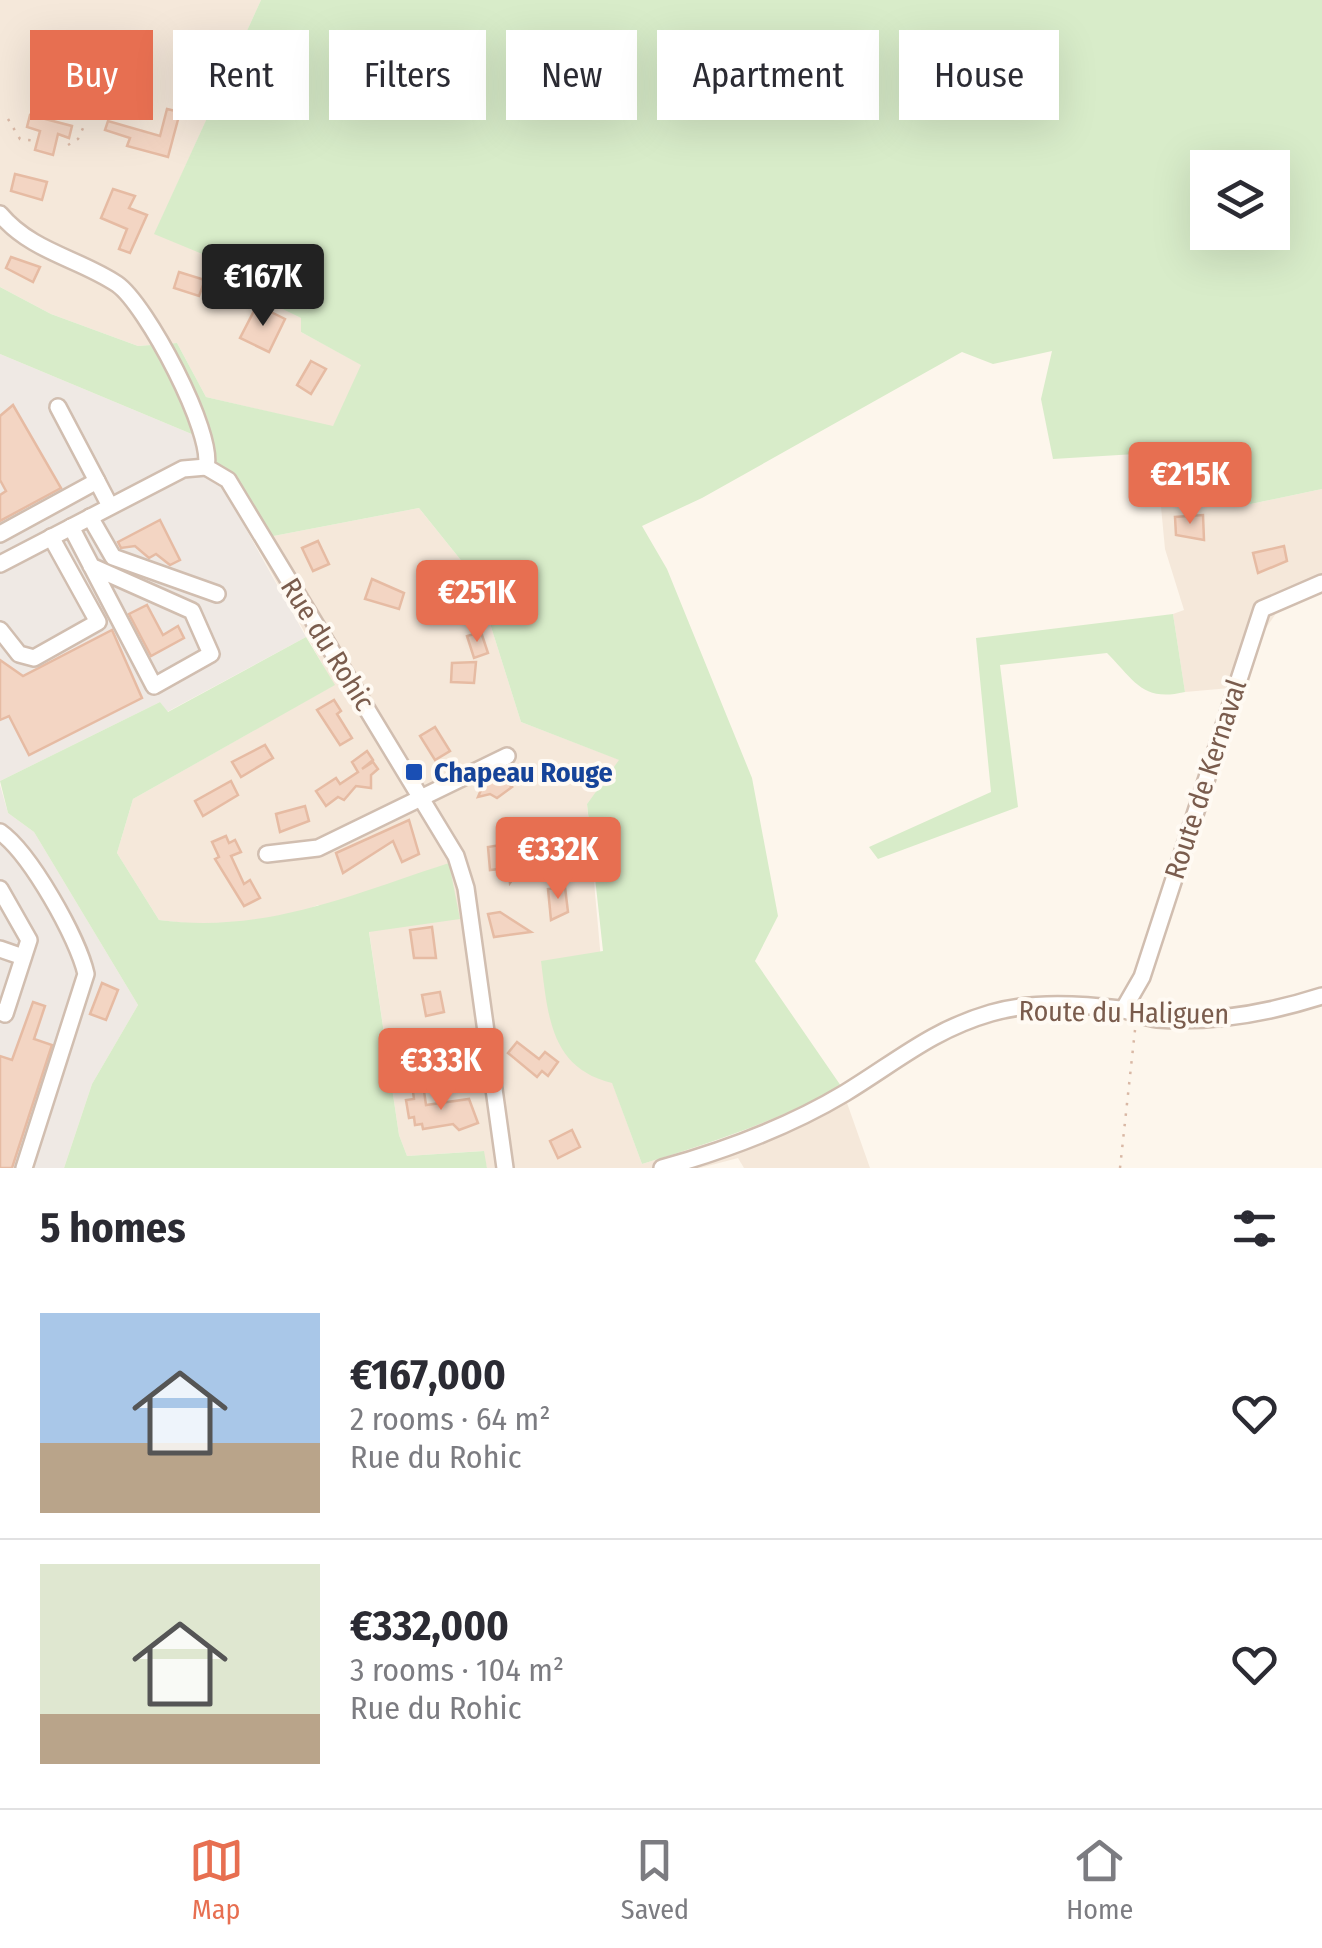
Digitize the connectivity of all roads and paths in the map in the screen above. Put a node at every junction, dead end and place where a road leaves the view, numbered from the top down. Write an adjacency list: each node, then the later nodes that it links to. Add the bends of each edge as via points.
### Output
1 (8, 119): 3 (path, via 20,140)
2 (84, 126): 4 (path)
3 (38, 141)
4 (68, 145)
5 (0, 214): 7 (street, via 38,247 120,286 198,418)
6 (58, 408): 8 (street)
7 (206, 466): 9 (street, via 182,469); 20 (street, Rue du Rohic, via 228,480)
8 (97, 481): 9 (street); 12 (street)
9 (110, 506): 10 (street)
10 (90, 517): 11 (street); 17 (street, via 112,558)
11 (71, 527): 13 (street); 15 (street)
12 (0, 534)
13 (51, 538): 14 (street); 18 (street, via 98,622 34,658 19,654)
14 (0, 564)
15 (91, 566): 15 (street, via 154,686 211,654 192,611)
16 (1322, 583): 28 (street, Route de Kernaval, via 1262,609)
17 (217, 594)
18 (0, 630)
19 (507, 756): 20 (street)
20 (423, 796): 22 (street, via 318,848); 30 (street, Rue du Rohic, via 466,888)
21 (0, 832): 29 (street, via 79,948 86,974)
22 (266, 854)
23 (0, 889): 25 (street, via 28,940)
24 (0, 948): 25 (street)
25 (23, 957): 27 (street, via 5,1014)
26 (1322, 996): 28 (street, Route du Haliguen, via 1209,1020)
27 (0, 1012)
28 (1130, 1012): 31 (street, Route du Haliguen, via 1049,1005 994,1012 932,1034 818,1107); 32 (path)
29 (24, 1168)
30 (505, 1168)
31 (662, 1168)
32 (1120, 1168)

